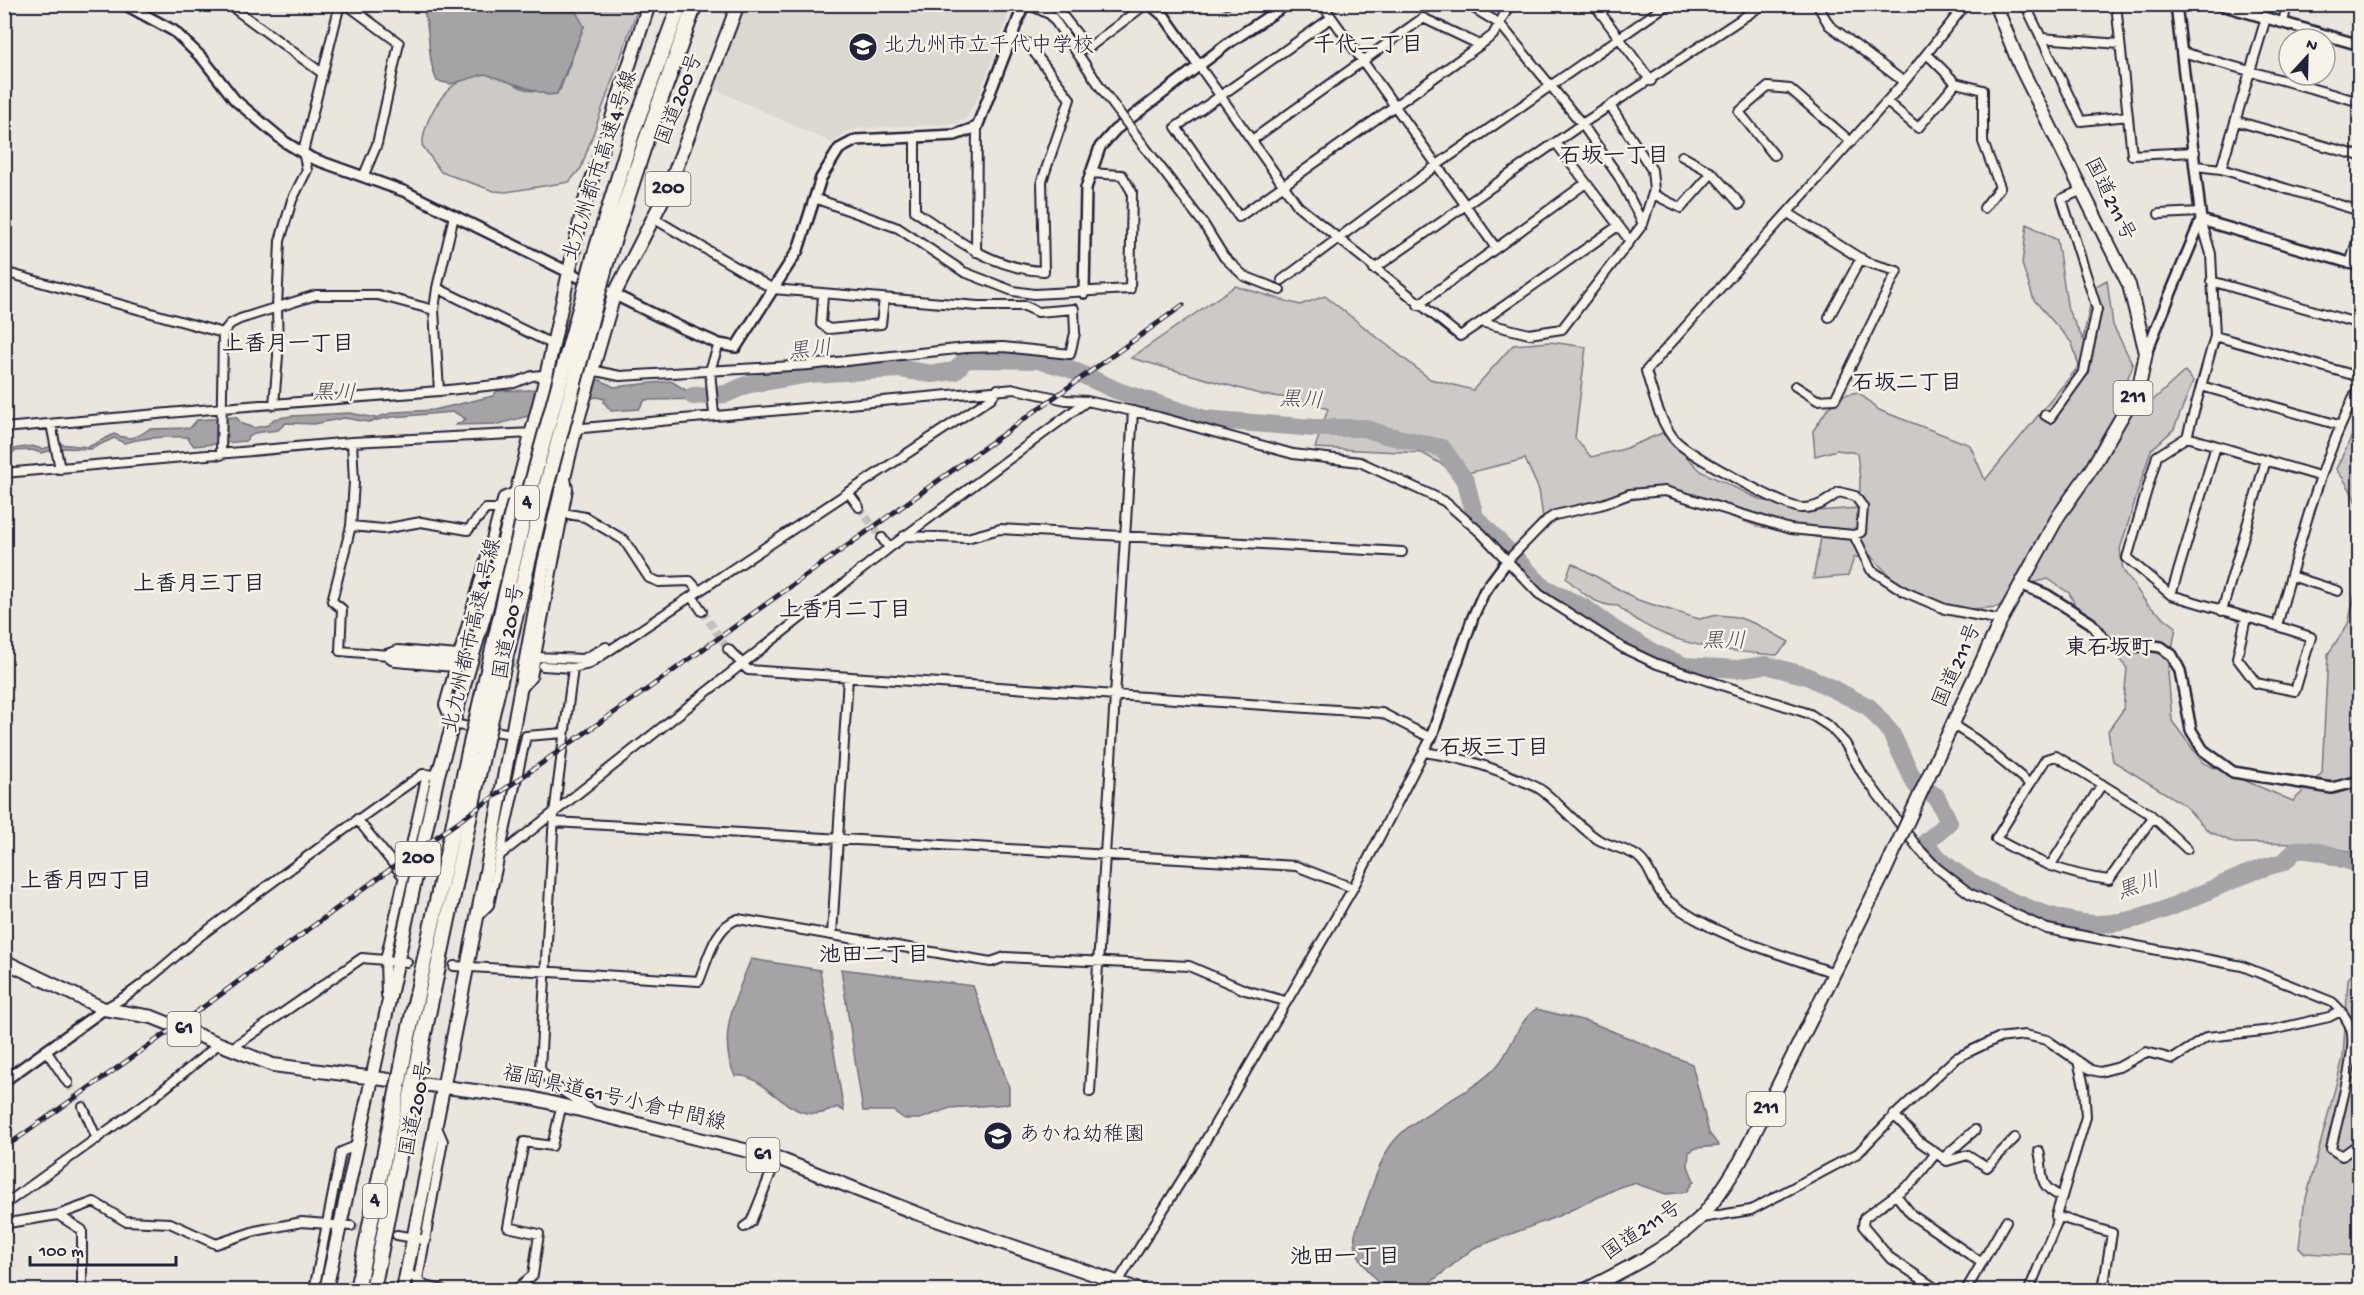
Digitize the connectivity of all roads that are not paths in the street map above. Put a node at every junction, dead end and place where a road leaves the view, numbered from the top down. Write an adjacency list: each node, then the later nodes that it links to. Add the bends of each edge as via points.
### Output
1 (124, 4): 60 (street, via 174,31 203,59 234,100)
2 (228, 4): 42 (street)
3 (340, 4): 42 (street)
4 (346, 4): 70 (street, via 399,43 377,144)
5 (648, 4): 97 (main road, 国道200号 / 200, via 584,204)
6 (680, 4): 93 (highway, 北九州都市高速4号線 / 4, via 632,135)
7 (695, 4): 93 (highway, 北九州都市高速4号線 / 4)
8 (738, 4): 84 (main road, 国道200号 / 200, via 669,187)
9 (1026, 4): 31 (street); 102 (street, bridge, via 1051,15 1224,257 1244,276)
10 (1061, 4): 11 (street, via 1059,11 1088,48)
11 (1148, 4): 40 (street, via 1165,17)
12 (1287, 4): 40 (street)
13 (1322, 4): 27 (street)
14 (1467, 4): 30 (street)
15 (1510, 4): 30 (street)
16 (1594, 4): 33 (street)
17 (1668, 4): 33 (street)
18 (1817, 4): 44 (street, via 1829,25)
19 (1966, 4): 38 (street)
20 (1995, 4): 73 (main road, 国道211号 / 211, via 2020,66)
21 (2025, 4): 32 (street)
22 (2116, 4): 34 (street)
23 (2176, 4): 37 (street)
24 (2218, 4): 28 (street)
25 (2287, 4): 29 (street)
26 (1760, 6): 43 (street)
27 (1331, 18): 39 (street); 47 (street)
28 (2266, 18): 29 (street); 41 (street)
29 (2283, 23): 36 (street)
30 (1500, 24): 35 (street); 46 (street)
31 (1012, 36): 55 (street); 91 (street, via 1028,44 1070,99 1042,182 1044,271 1020,270)
32 (2042, 38): 34 (street); 52 (street, via 2081,122)
33 (1619, 39): 43 (street); 46 (street)
34 (2120, 44): 52 (street)
35 (1480, 45): 39 (street, via 1423,18); 50 (street)
36 (2360, 45)
37 (2182, 52): 41 (street); 61 (street)
38 (1927, 54): 44 (street); 45 (street)
39 (1363, 62): 50 (street); 57 (street)
40 (1200, 67): 47 (street); 68 (street, via 1115,130 1100,147)
41 (2251, 70): 49 (street); 53 (street)
42 (322, 73): 60 (street)
43 (1651, 81): 51 (street)
44 (1904, 82): 48 (street)
45 (1956, 83): 48 (street, via 1918,128); 78 (street, via 1983,90 1983,142 2000,186)
46 (1550, 85): 54 (street); 65 (street)
47 (1221, 96): 57 (street); 72 (street, via 1176,127 1239,217)
48 (1887, 102): 58 (street)
49 (2360, 102)
50 (1394, 106): 65 (street); 72 (street)
51 (1611, 107): 54 (street); 74 (street, via 1652,170)
52 (2128, 116): 61 (street, via 2132,155)
53 (2235, 121): 64 (street); 67 (street)
54 (1582, 124): 59 (street); 85 (street, via 1619,177)
55 (977, 127): 56 (street, via 955,135); 91 (street)
56 (915, 137): 75 (street, via 856,140 839,149 821,178); 91 (street, via 915,211)
57 (1252, 140): 72 (street)
58 (1851, 142): 62 (street, via 1790,89 1768,87 1739,112); 80 (street)
59 (1556, 143): 71 (street); 77 (street)
60 (303, 152): 70 (street); 108 (street, via 307,170 292,200 280,241)
61 (2194, 152): 66 (street)
62 (1774, 155)
63 (1682, 156): 69 (street)
64 (2360, 156)
65 (1437, 165): 77 (street); 88 (street)
66 (2196, 166): 67 (street); 83 (street)
67 (2221, 169): 79 (street)
68 (1090, 173): 103 (street, via 1086,188); 103 (street, via 1122,175 1132,192 1130,289)
69 (1712, 173): 74 (street, via 1681,208); 76 (street)
70 (364, 175): 82 (street)
71 (1586, 183): 86 (street); 90 (street)
72 (1283, 185): 88 (street, via 1298,206)
73 (2082, 190): 117 (main road, 国道211号 / 211, via 2129,285); 132 (street, via 2062,199 2097,309 2084,371 2050,418)
74 (1653, 194): 85 (street)
75 (817, 199): 101 (street, via 798,250); 103 (street, via 898,228 964,272 987,282 1034,294)
76 (1740, 204)
77 (1467, 207): 90 (street); 95 (street)
78 (1984, 208)
79 (2360, 211)
80 (1788, 213): 92 (street); 154 (street, via 1646,371 1658,410 1676,441 1742,483 1800,508 1821,505 1839,492 1855,496 1863,507 1861,532)
81 (2159, 214): 83 (street)
82 (454, 216): 97 (street); 100 (street)
83 (2201, 216): 94 (street); 99 (street, via 2211,254); 117 (street)
84 (653, 218): 101 (street); 104 (main road, 国道200号 / 200)
85 (1643, 224): 89 (street)
86 (1618, 226): 89 (street); 111 (street)
87 (2360, 231): 94 (street)
88 (1338, 237): 95 (street); 98 (street)
89 (1630, 241): 111 (street, via 1562,329 1529,334)
90 (1496, 248): 107 (street)
91 (976, 252)
92 (1861, 258): 110 (street); 123 (street, via 1897,271 1834,399 1816,400)
93 (601, 259): 255 (highway, 北九州都市高速4号線 / 4, bridge, via 530,490 469,752); 256 (highway, 北九州都市高速4号線 / 4, bridge, via 483,752)
94 (2355, 265)
95 (1374, 269): 107 (street)
96 (4, 272): 113 (street)
97 (570, 272): 104 (street); 115 (main road, 国道200号 / 200)
98 (1282, 280)
99 (2211, 281): 112 (street); 114 (street)
100 (437, 288): 109 (street); 115 (street)
101 (773, 289): 105 (street); 116 (street, via 736,346)
102 (1280, 290)
103 (1084, 293)
104 (614, 295): 116 (street); 118 (main road, 国道200号 / 200)
105 (823, 295): 106 (street); 106 (street, via 821,324 829,329 881,324)
106 (884, 299): 119 (street, via 1024,306 1038,312 1074,309 1071,354 1003,347 966,348)
107 (1418, 305): 111 (street, via 1460,336)
108 (277, 307): 109 (street, via 316,295 378,295); 113 (street, via 230,324); 128 (street)
109 (434, 309): 126 (street)
110 (1829, 317)
111 (1481, 322)
112 (2360, 324)
113 (223, 333): 129 (street)
114 (2214, 336): 120 (street); 124 (street)
115 (552, 344): 121 (main road, 国道200号 / 200)
116 (719, 344): 119 (street)
117 (2146, 353): 161 (main road, 国道211号 / 211, via 2139,387 2092,468 2059,515)
118 (591, 373): 119 (street); 121 (street); 134 (main road, 国道200号 / 200)
119 (711, 373): 131 (street)
120 (2360, 377)
121 (546, 378): 126 (street); 137 (main road, 国道200号 / 200)
122 (2360, 384): 133 (street)
123 (1795, 386)
124 (2201, 386): 133 (street); 138 (street)
125 (998, 389): 127 (street); 131 (street); 148 (street, via 991,398)
126 (439, 392): 128 (street)
127 (1087, 400): 130 (street); 155 (street)
128 (274, 405): 129 (street)
129 (223, 410): 136 (street); 141 (street)
130 (1133, 411): 153 (street); 159 (street, via 1293,454 1360,462 1444,501)
131 (714, 412): 134 (street)
132 (2045, 415)
133 (2339, 425): 146 (street)
134 (577, 426): 137 (street); 145 (main road, 国道200号 / 200)
135 (4, 428): 136 (street)
136 (52, 428): 143 (street)
137 (532, 430): 139 (street); 147 (main road, 国道200号 / 200)
138 (2187, 437): 140 (street); 164 (street, via 2157,456 2127,558)
139 (352, 442): 141 (street); 152 (street)
140 (2216, 446): 142 (street); 164 (street)
141 (221, 453): 143 (street)
142 (2266, 460): 146 (street); 166 (street)
143 (59, 466): 144 (street)
144 (4, 472)
145 (565, 475): 151 (street, via 568,489); 181 (main road, 国道200号 / 200)
146 (2319, 476): 160 (street)
147 (514, 492): 150 (street, via 503,497); 183 (main road, 国道200号 / 200, via 486,610)
148 (848, 492): 149 (street); 163 (street)
149 (858, 507)
150 (500, 509): 152 (street, via 486,509 468,530 421,522 383,529); 173 (street)
151 (563, 513): 163 (street, via 585,517 624,540 649,578 659,582 690,581); 174 (street)
152 (351, 526): 172 (street, via 332,602 342,609 340,651)
153 (1126, 535): 155 (street, via 1000,529 967,538); 158 (street); 182 (street)
154 (1854, 535): 159 (street, via 1790,529 1665,491 1630,494 1556,515); 168 (street, via 1870,570 1905,592 1945,609)
155 (904, 536): 157 (street)
156 (882, 538): 157 (street)
157 (889, 548): 177 (street)
158 (1402, 552)
159 (1508, 560): 187 (street, via 1484,592 1473,616); 214 (street, via 1539,594 1623,648 1657,664 1810,714 1830,727 1918,848 1969,893 2047,929 2242,966 2332,1002)
160 (2291, 576): 162 (street); 169 (street)
161 (2023, 585): 168 (main road, 国道211号 / 211); 190 (street, via 2091,623 2106,642 2126,648 2161,647 2172,655 2180,670 2191,730 2203,750 2233,772 2332,788)
162 (2338, 591)
163 (695, 593): 165 (street); 170 (street)
164 (2171, 595): 166 (street)
165 (702, 610)
166 (2222, 611): 167 (street)
167 (2246, 618): 169 (street); 169 (street, via 2237,658 2256,683 2295,691 2312,637)
168 (2001, 620): 184 (main road, 国道211号 / 211)
169 (2277, 626)
170 (624, 641): 174 (street, via 583,659); 179 (street, via 589,664)
171 (728, 649): 177 (street)
172 (386, 655): 173 (street, via 398,650); 175 (street); 178 (street, via 396,662)
173 (458, 655): 178 (street)
174 (536, 657): 181 (street, via 532,676)
175 (449, 660)
176 (543, 666): 179 (street)
177 (742, 666): 180 (street, via 748,670); 194 (street)
178 (454, 667): 183 (street, via 444,705)
179 (573, 668): 185 (street)
180 (849, 676): 182 (street); 196 (street)
181 (519, 693): 186 (main road, 国道200号 / 200)
182 (1116, 696): 187 (street, via 1382,713); 199 (street)
183 (452, 724): 186 (street); 189 (main road, 国道200号 / 200)
184 (1953, 725): 191 (street); 210 (main road, 国道211号 / 211, bridge)
185 (564, 733): 194 (street); 198 (street, via 526,736)
186 (512, 734): 203 (main road, 国道200号 / 200)
187 (1431, 738): 188 (street)
188 (1424, 752): 202 (street); 210 (street, via 1466,758 1542,790 1593,835 1647,865 1656,887 1667,900 1741,939)
189 (432, 775): 195 (street, via 423,774); 201 (street); 205 (main road, 国道200号 / 200)
190 (2360, 781)
191 (2030, 784): 192 (street, via 2046,759 2056,756); 200 (street, via 1996,839)
192 (2102, 784): 193 (street); 200 (street)
193 (2153, 817): 197 (street); 200 (street, via 2109,880 2073,875)
194 (555, 818): 196 (street); 198 (street); 209 (street)
195 (357, 819): 201 (street); 213 (street, via 184,948 120,1001)
196 (838, 839): 199 (street); 204 (street)
197 (2187, 849)
198 (500, 855): 203 (street, via 489,905)
199 (1107, 856): 202 (street, via 1296,866); 206 (street)
200 (2050, 866)
201 (403, 876): 205 (street)
202 (1353, 888): 212 (street)
203 (476, 919): 208 (main road, 国道200号 / 200)
204 (832, 935): 206 (street, via 991,962 1005,957); 209 (street, via 738,920 726,923 699,981)
205 (396, 961): 215 (street, via 362,958); 218 (main road, 国道200号 / 200)
206 (1100, 961): 212 (street, via 1189,966 1245,990); 222 (street)
207 (7, 964): 211 (street); 213 (main road, 福岡県道61号小倉中間線 / 61)
208 (460, 966): 209 (street); 221 (main road, 国道200号 / 200)
209 (547, 971): 225 (street, via 540,1069 553,1085)
210 (1834, 973): 240 (main road, 国道211号 / 211, via 1740,1162)
211 (4, 982)
212 (1285, 1001): 251 (street, via 1190,1167)
213 (104, 1009): 215 (main road, 福岡県道61号小倉中間線 / 61, via 152,1017); 216 (street)
214 (2341, 1011): 217 (street, via 2272,1030 2207,1037 2173,1059 2146,1053 2100,1072); 230 (street, via 2352,1030 2331,1149 2342,1156)
215 (226, 1045): 218 (main road, 福岡県道61号小倉中間線 / 61, via 273,1065); 229 (street)
216 (47, 1052): 219 (street); 220 (street)
217 (2078, 1061): 226 (street, via 2047,1040 2025,1035 1998,1038 1956,1058); 236 (street, via 2086,1117)
218 (371, 1078): 221 (main road, 福岡県道61号小倉中間線 / 61); 231 (main road, 国道200号 / 200)
219 (4, 1081)
220 (68, 1083)
221 (442, 1085): 223 (main road, 福岡県道61号小倉中間線 / 61); 247 (main road, 国道200号 / 200)
222 (1090, 1092)
223 (562, 1104): 225 (main road, 福岡県道61号小倉中間線 / 61); 262 (street, via 552,1146 525,1142 508,1227 539,1234 533,1275)
224 (83, 1107): 229 (street)
225 (600, 1114): 234 (main road, 福岡県道61号小倉中間線 / 61)
226 (1894, 1115): 233 (street); 240 (street, via 1858,1153 1788,1191 1751,1210)
227 (1975, 1130): 233 (street)
228 (2015, 1138): 233 (street, via 1987,1167 1968,1155 1947,1161)
229 (97, 1139): 237 (street)
230 (2360, 1143)
231 (356, 1146): 243 (street, via 341,1152); 244 (main road, 国道200号 / 200)
232 (2039, 1151): 236 (street, via 2041,1181 2049,1191)
233 (1939, 1156): 235 (street)
234 (777, 1158): 245 (street, via 751,1222); 251 (main road, 福岡県道61号小倉中間線 / 61)
235 (1896, 1195): 248 (street, via 1912,1215); 265 (street, via 1863,1218 1863,1226 1889,1257)
236 (2062, 1197): 239 (street, via 2056,1216)
237 (4, 1205)
238 (58, 1215): 242 (street); 243 (street, via 94,1202 125,1221 170,1223 216,1244 302,1221); 252 (street, via 82,1230)
239 (2059, 1217): 267 (street); 268 (street, via 2112,1233)
240 (1700, 1218): 264 (main road, 国道211号 / 211, via 1619,1273)
241 (2006, 1221): 248 (street)
242 (8, 1222)
243 (326, 1224): 244 (street); 253 (street)
244 (345, 1225): 254 (main road, 国道200号 / 200)
245 (744, 1227)
246 (397, 1235): 247 (street)
247 (420, 1239): 249 (main road, 国道200号 / 200); 250 (street)
248 (1982, 1263): 266 (street)
249 (407, 1272): 250 (street); 257 (main road, 国道200号 / 200)
250 (418, 1280): 258 (street); 259 (street)
251 (1115, 1287): 263 (main road, 福岡県道61号小倉中間線 / 61)
252 (82, 1290)
253 (314, 1290)
254 (326, 1290)
255 (357, 1290)
256 (374, 1290)
257 (403, 1290)
258 (416, 1290)
259 (442, 1290)
260 (477, 1290): 261 (street)
261 (502, 1290)
262 (515, 1290)
263 (1140, 1290)
264 (1585, 1290)
265 (1938, 1290)
266 (1966, 1290)
267 (2030, 1290)
268 (2103, 1290)

